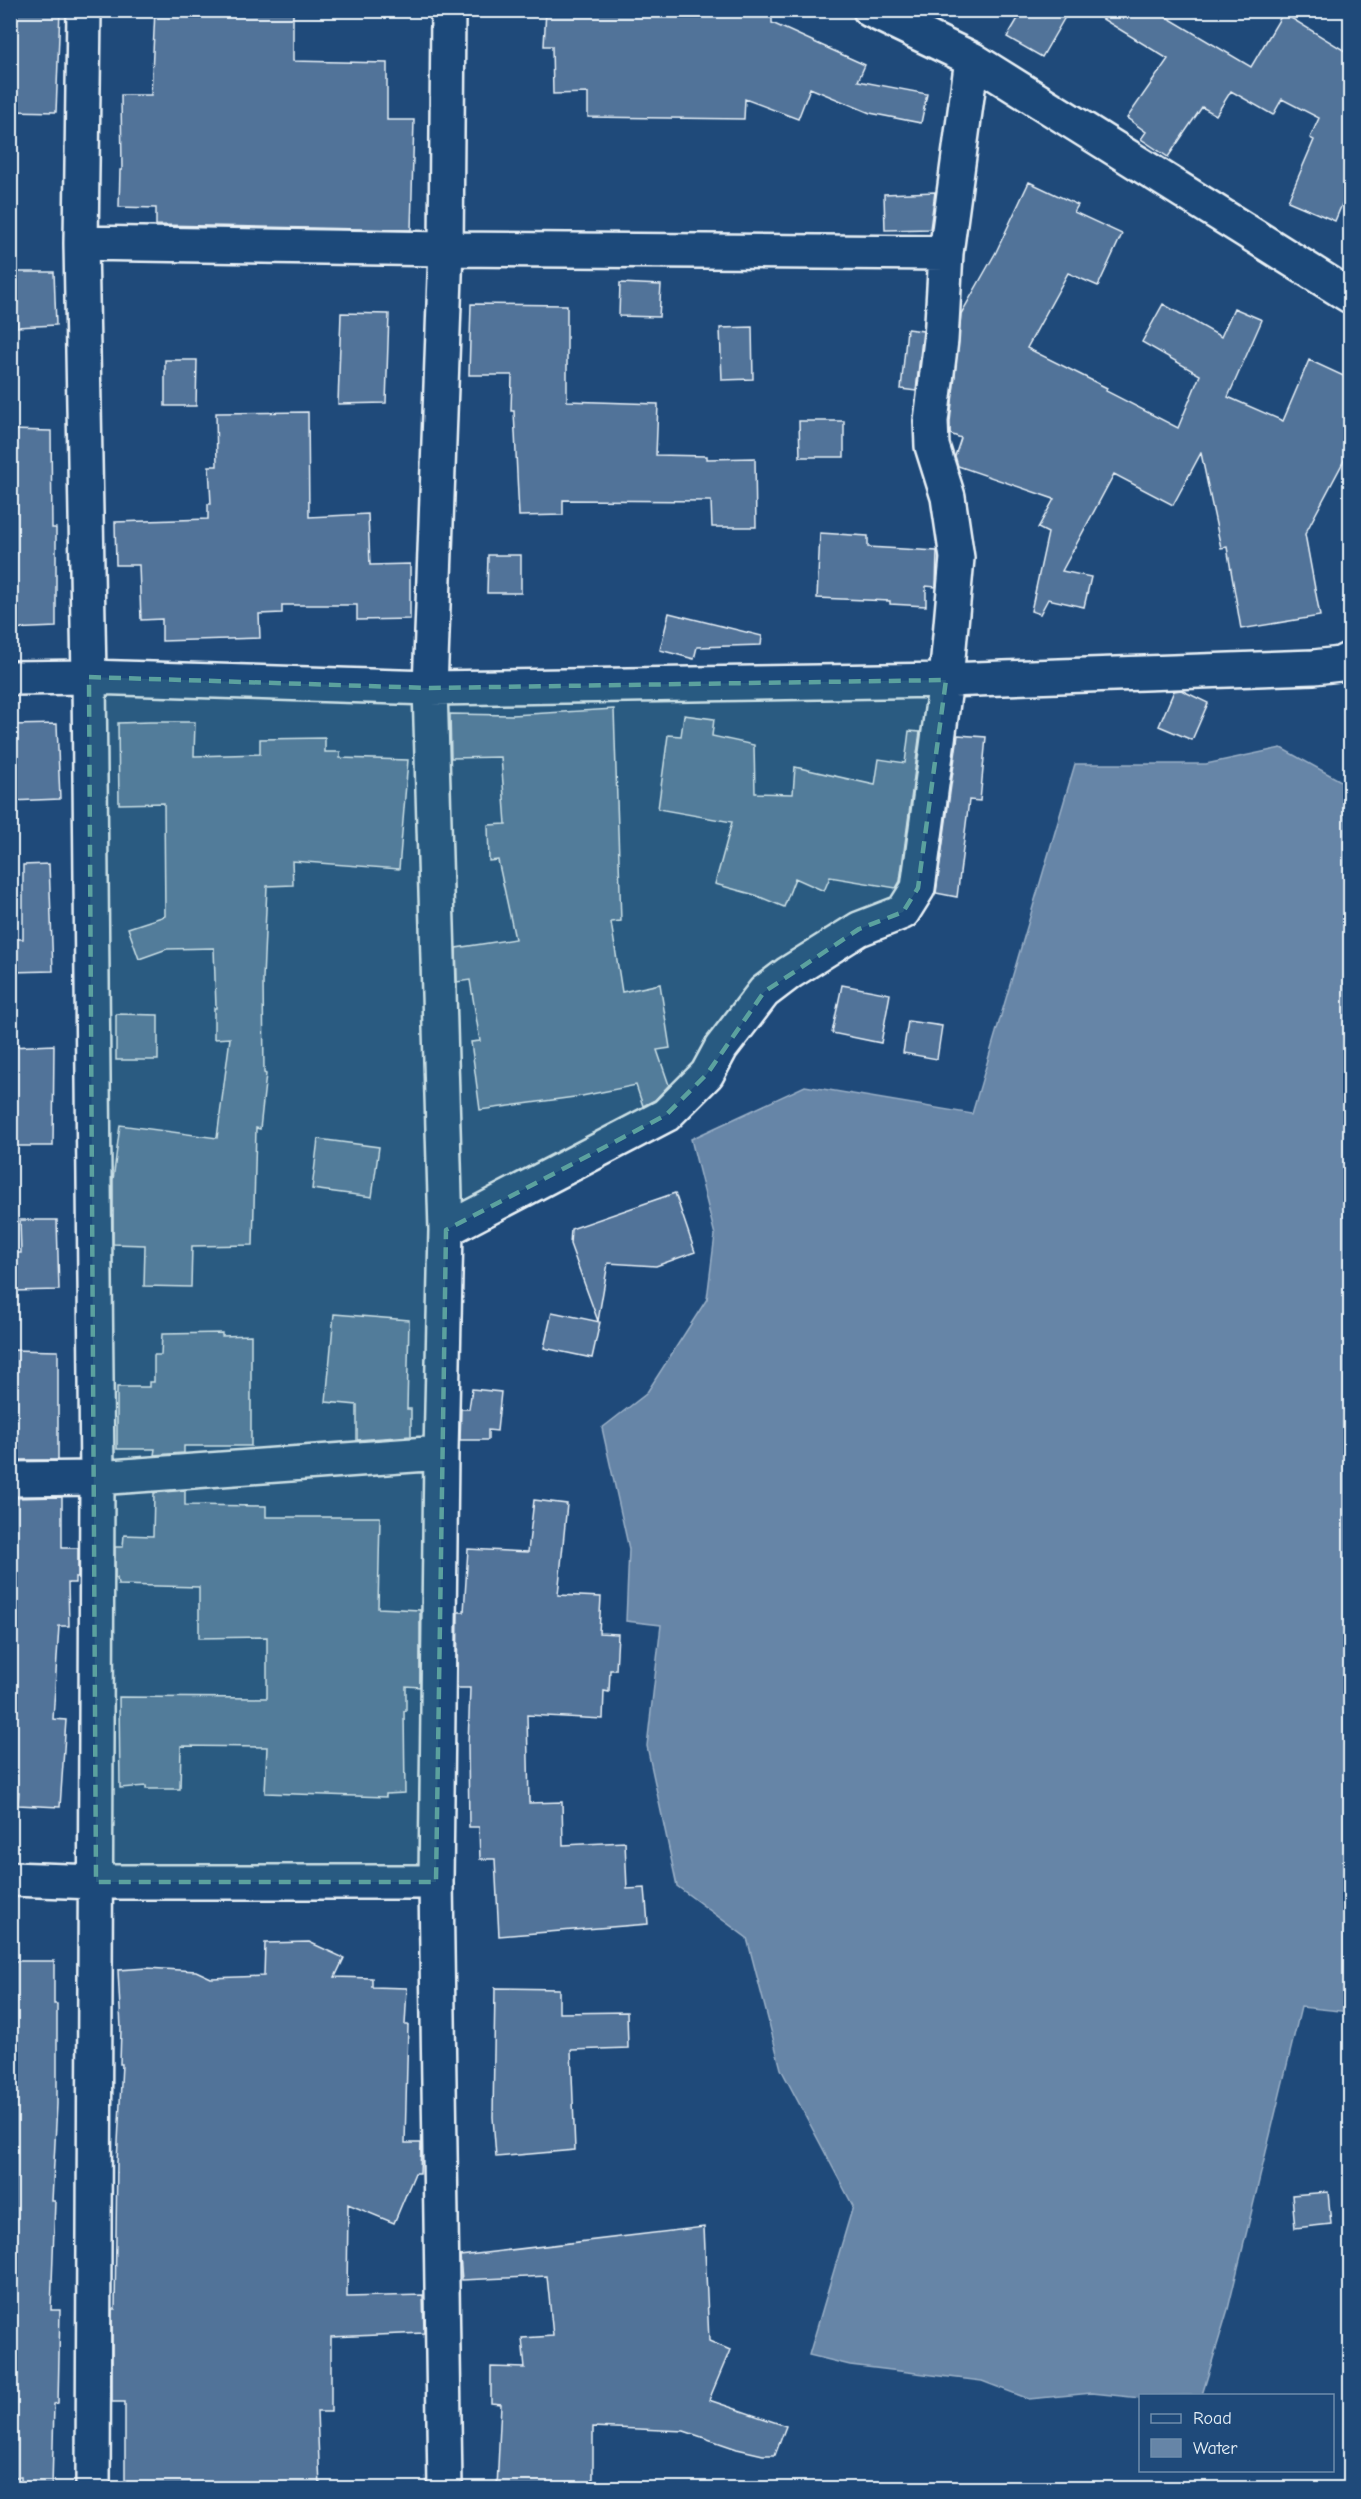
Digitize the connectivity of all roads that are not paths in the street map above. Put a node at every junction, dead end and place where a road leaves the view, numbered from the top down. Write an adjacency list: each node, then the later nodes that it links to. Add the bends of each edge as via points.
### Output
1 (84, 10): 5 (street)
2 (448, 10): 6 (street)
3 (870, 10): 4 (street)
4 (972, 59): 7 (street); 8 (street)
5 (81, 243): 6 (street); 10 (street)
6 (446, 249): 7 (street); 13 (street)
7 (946, 253): 12 (street, via 931,421 932,446 948,497 957,558)
8 (1350, 296)
9 (1350, 659): 12 (street, via 1314,667)
10 (88, 677): 11 (street); 13 (street); 16 (street)
11 (10, 678)
12 (946, 680): 13 (street); 14 (street, via 918,888 903,912 859,929 764,992 721,1048 707,1074 666,1115)
13 (430, 688): 14 (street)
14 (446, 1230): 15 (street)
15 (441, 1453): 16 (street); 20 (street)
16 (97, 1478): 17 (street); 19 (street)
17 (10, 1479)
18 (10, 1879): 19 (street)
19 (96, 1882): 20 (street); 21 (street)
20 (436, 1882): 22 (street)
21 (93, 2488)
22 (445, 2488)

